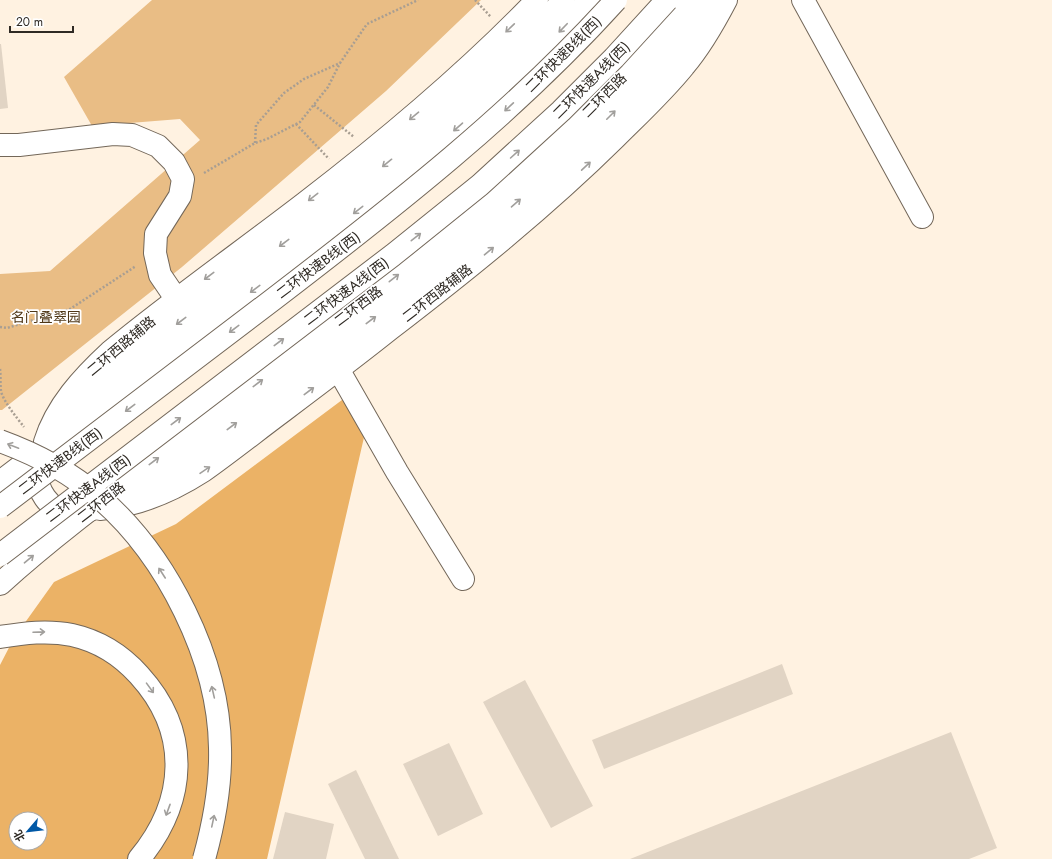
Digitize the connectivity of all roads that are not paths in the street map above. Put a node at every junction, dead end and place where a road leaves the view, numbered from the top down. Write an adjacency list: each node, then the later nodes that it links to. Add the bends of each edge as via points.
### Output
1 (537, 0): 12 (main road, 二环西路辅路, one-way to 12, via 449,85 371,151)
2 (564, 0): 15 (main road, one-way to 15, via 483,80 417,138 114,373 59,429)
3 (590, 0): 15 (main road, one-way to 15, via 495,95 415,164)
4 (616, 0): 17 (main road, 二环快速B线(西), one-way to 17, bridge, via 524,94 428,179)
5 (667, 0): 19 (main road, 二环快速A线(西), one-way to 5, bridge, via 423,232 474,190 566,106)
6 (692, 0): 18 (main road, 二环西路, one-way to 6, via 374,294 492,199 596,104)
7 (717, 0): 18 (main road, one-way to 7, via 133,490 204,447 464,247 587,139 636,90)
8 (726, 0): 13 (main road, 二环西路辅路, one-way to 8, via 488,252 600,153 683,67 701,43)
9 (803, 0): 11 (main road)
10 (0, 145): 12 (main road, via 132,134 158,146 174,162 183,179 180,196 156,234 155,254 160,275)
11 (922, 217)
12 (178, 300): 15 (main road, 二环西路辅路, via 110,352 78,384 54,421)
13 (338, 369): 18 (main road, 二环西路辅路, one-way to 13, via 144,500 191,479); 20 (main road)
14 (0, 441): 24 (main road, one-way to 14, bridge, via 218,791 219,725 210,678 185,614 165,578 135,534 100,498 81,482 38,456)
15 (43, 450): 16 (main road); 18 (main road, 二环西路辅路, via 37,461 36,474 39,487 46,499 56,509 68,514)
16 (0, 482)
17 (0, 507)
18 (90, 510): 21 (main road, 二环西路, one-way to 18)
19 (0, 555)
20 (463, 579)
21 (0, 584)
22 (0, 637): 23 (main road, one-way to 23, via 52,633 73,635 98,643 132,667 162,706 171,726 176,747 175,789 170,809 161,828)
23 (139, 859)
24 (204, 859)

